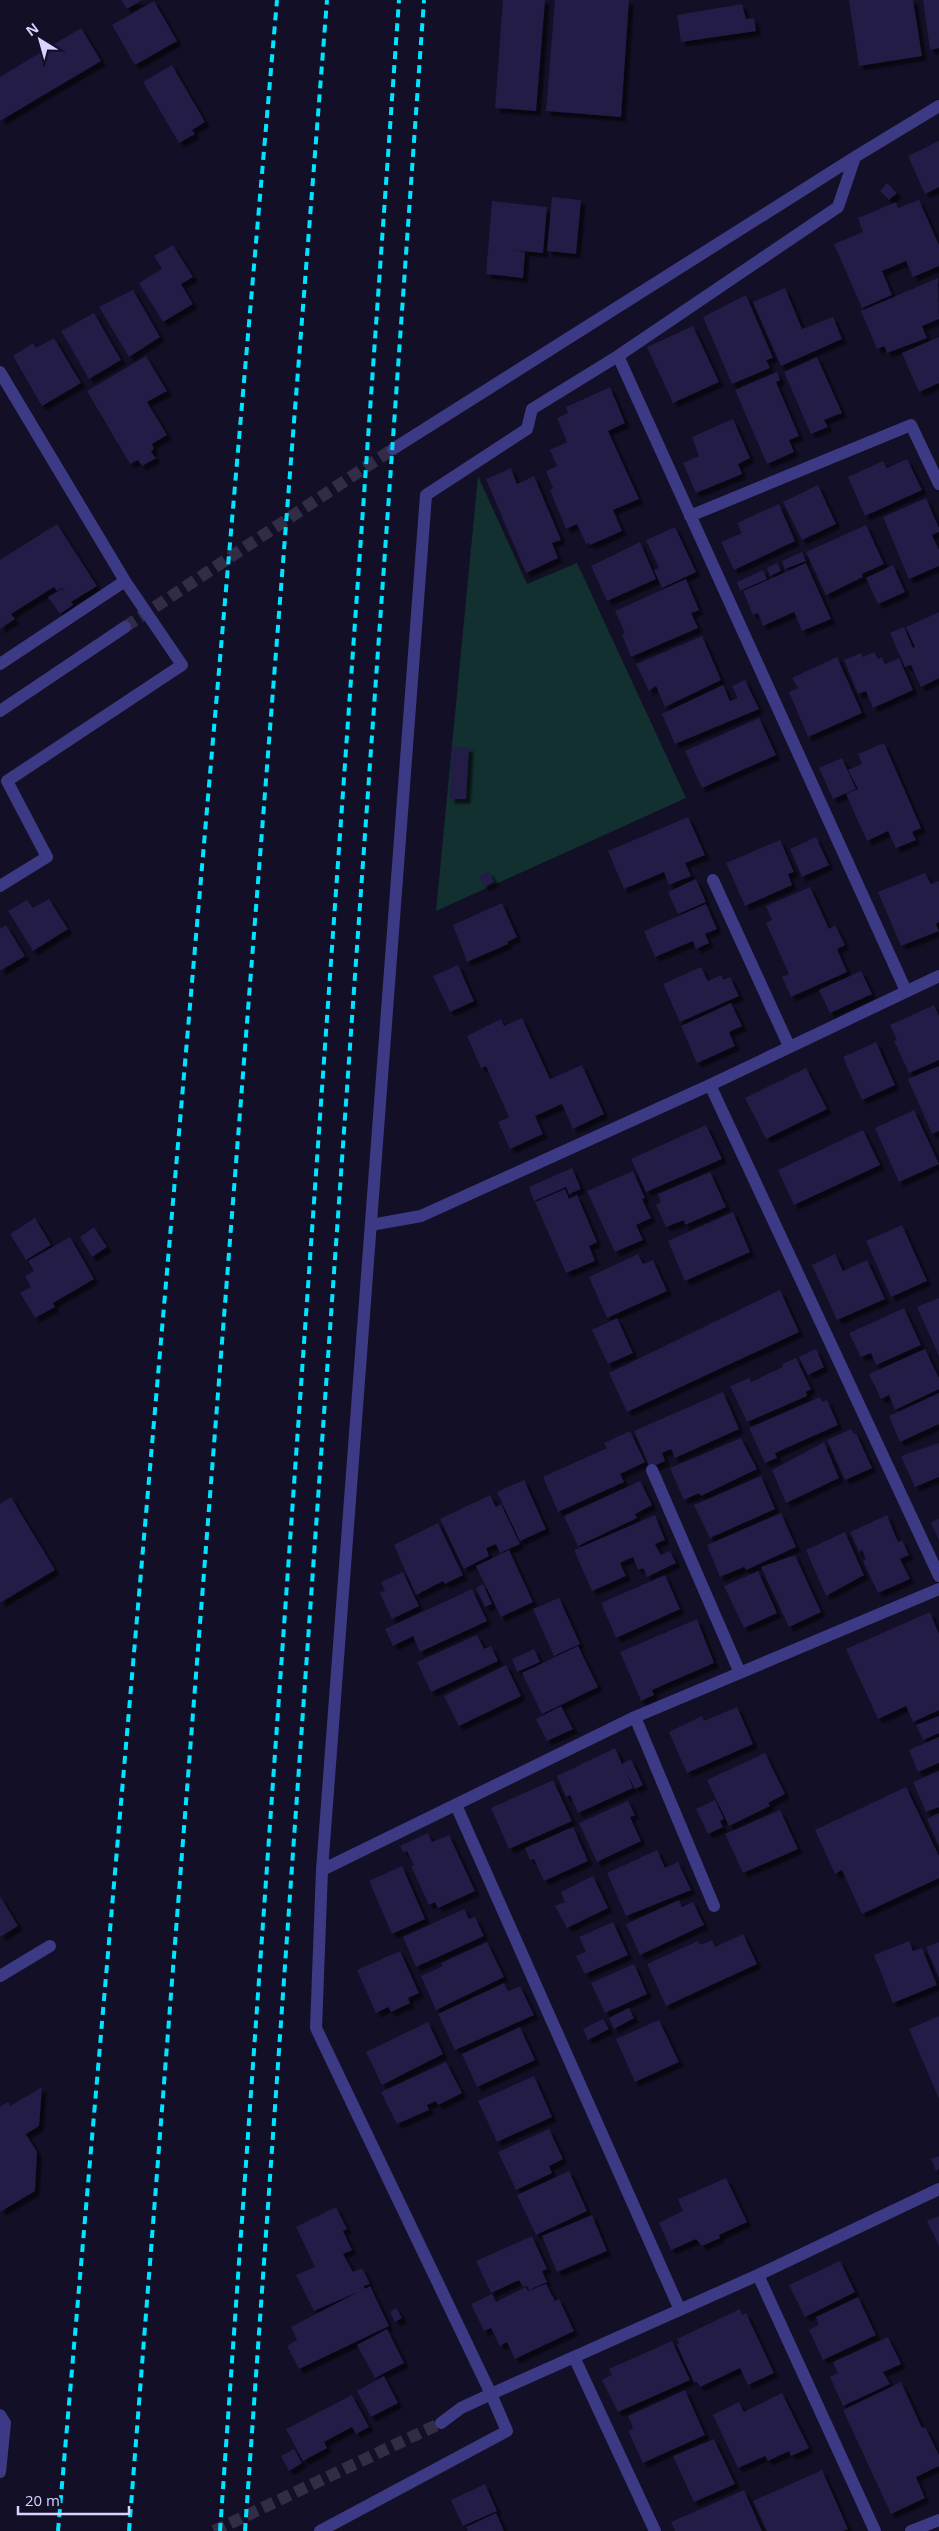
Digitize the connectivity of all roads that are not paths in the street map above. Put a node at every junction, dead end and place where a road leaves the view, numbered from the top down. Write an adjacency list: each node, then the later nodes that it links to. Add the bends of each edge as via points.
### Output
1 (939, 106): 2 (street)
2 (855, 157): 3 (street, via 838,208); 5 (street)
3 (618, 356): 7 (street); 18 (street, via 532,409 527,429 426,495)
4 (0, 372): 8 (street)
5 (392, 449)
6 (939, 484): 7 (street, via 911,425)
7 (690, 516): 15 (street)
8 (125, 581): 10 (street); 13 (street, via 182,665 7,781 47,857)
9 (125, 627): 11 (street)
10 (0, 664)
11 (0, 711)
12 (713, 880): 16 (street)
13 (0, 886)
14 (939, 977): 15 (street)
15 (906, 991): 16 (street)
16 (789, 1046): 17 (street)
17 (710, 1085): 18 (street, via 421,1216); 20 (street)
18 (371, 1225): 25 (street)
19 (652, 1470): 22 (street)
20 (939, 1576)
21 (939, 1589): 22 (street)
22 (740, 1673): 23 (street)
23 (635, 1717): 24 (street); 26 (street)
24 (456, 1805): 25 (street); 31 (street)
25 (322, 1870): 33 (street, via 316,2028)
26 (714, 1906)
27 (50, 1946): 28 (street)
28 (0, 1976)
29 (939, 2190): 30 (street)
30 (758, 2275): 31 (street); 40 (street)
31 (680, 2310): 32 (street)
32 (574, 2357): 33 (street); 39 (street)
33 (491, 2394): 35 (street, via 461,2408); 38 (street, via 507,2431)
34 (0, 2415): 36 (street, via 5,2423)
35 (441, 2423)
36 (0, 2472)
37 (939, 2520): 41 (street)
38 (320, 2531)
39 (655, 2531)
40 (875, 2531)
41 (911, 2531)

